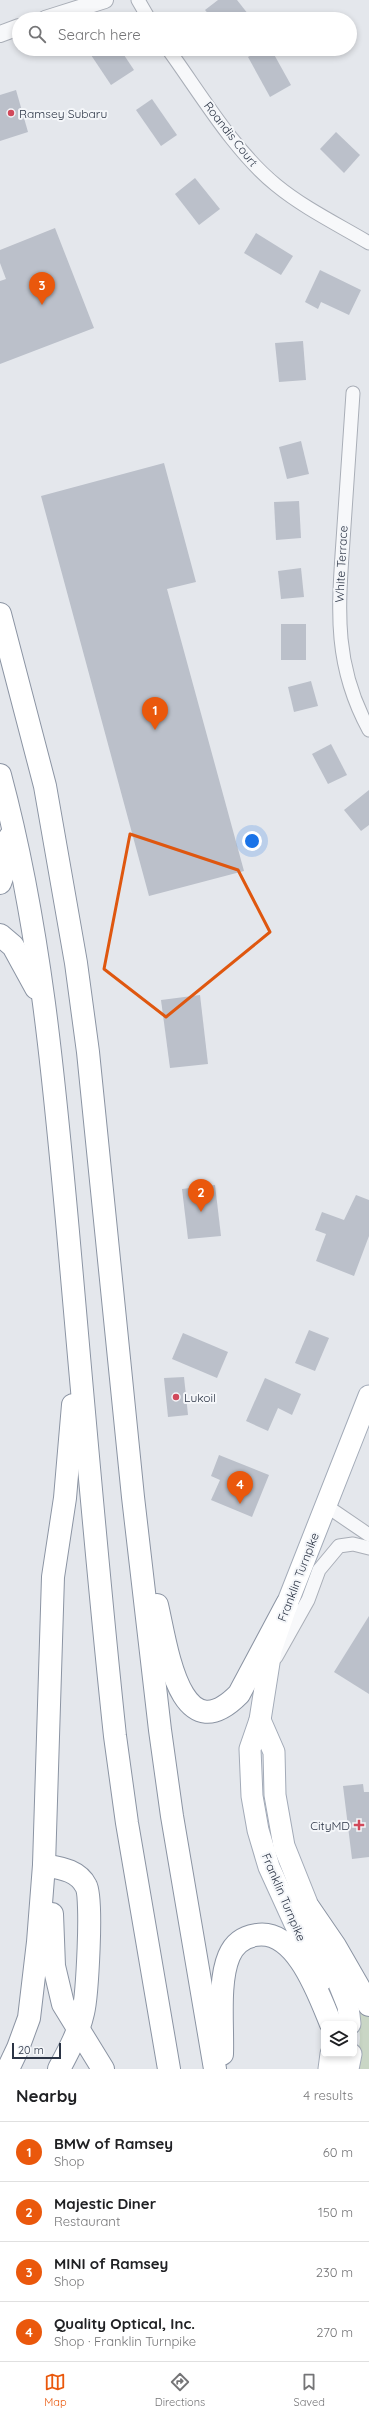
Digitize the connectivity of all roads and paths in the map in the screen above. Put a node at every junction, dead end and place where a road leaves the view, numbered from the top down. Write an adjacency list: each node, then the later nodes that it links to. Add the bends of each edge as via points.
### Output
1 (105, 0): 3 (street)
2 (138, 0): 4 (street)
3 (67, 12)
4 (145, 12)
5 (12, 30): 6 (street)
6 (0, 34)
7 (173, 56): 8 (street, Roandis Court, via 249,160 275,185 300,203)
8 (369, 243)
9 (353, 393): 11 (street, White Terrace, via 338,626 348,681)
10 (0, 614): 19 (highway, via 45,786 75,956 88,1052)
11 (369, 730)
12 (0, 775): 13 (highway)
13 (12, 820): 14 (highway, via 8,861); 16 (highway, via 24,872)
14 (0, 882)
15 (0, 935): 16 (highway, via 13,946 22,960)
16 (44, 1005): 17 (highway)
17 (78, 1346): 26 (highway, via 65,1498 53,1577); 38 (highway, via 115,1736 127,1823)
18 (369, 1396): 20 (main road, Franklin Turnpike)
19 (133, 1497): 23 (highway, via 175,1681 185,1700 198,1709 212,1711 227,1706 239,1694); 39 (highway, via 172,1816)
20 (325, 1505): 21 (street); 23 (main road, Franklin Turnpike)
21 (369, 1535)
22 (369, 1548): 24 (street, via 353,1544 338,1546 318,1570 308,1600)
23 (287, 1604): 24 (main road, Franklin Turnpike)
24 (266, 1672): 25 (main road, Franklin Turnpike)
25 (260, 1720): 27 (main road, Franklin Turnpike, via 274,1752 275,1795 284,1846); 30 (main road, Franklin Turnpike, via 250,1749 252,1796 258,1830 272,1874 318,1972 328,1998)
26 (44, 1865): 32 (highway, via 54,1926 54,1966 57,1985 63,2004); 32 (highway, via 64,1868 78,1875 87,1886 86,1990 83,2013); 35 (highway, via 29,2018)
27 (309, 1908): 28 (highway, via 335,1946); 31 (main road, Franklin Turnpike, via 348,2006)
28 (369, 2005)
29 (331, 2021): 40 (highway, via 306,1968 289,1946 275,1936 249,1936 236,1944 224,1973)
30 (332, 2021)
31 (350, 2021)
32 (77, 2029): 36 (highway); 37 (highway)
33 (331, 2057): 41 (main road)
34 (350, 2057): 42 (main road)
35 (8, 2069)
36 (59, 2069)
37 (103, 2069)
38 (169, 2069)
39 (215, 2069)
40 (221, 2069)
41 (329, 2069)
42 (348, 2069)

